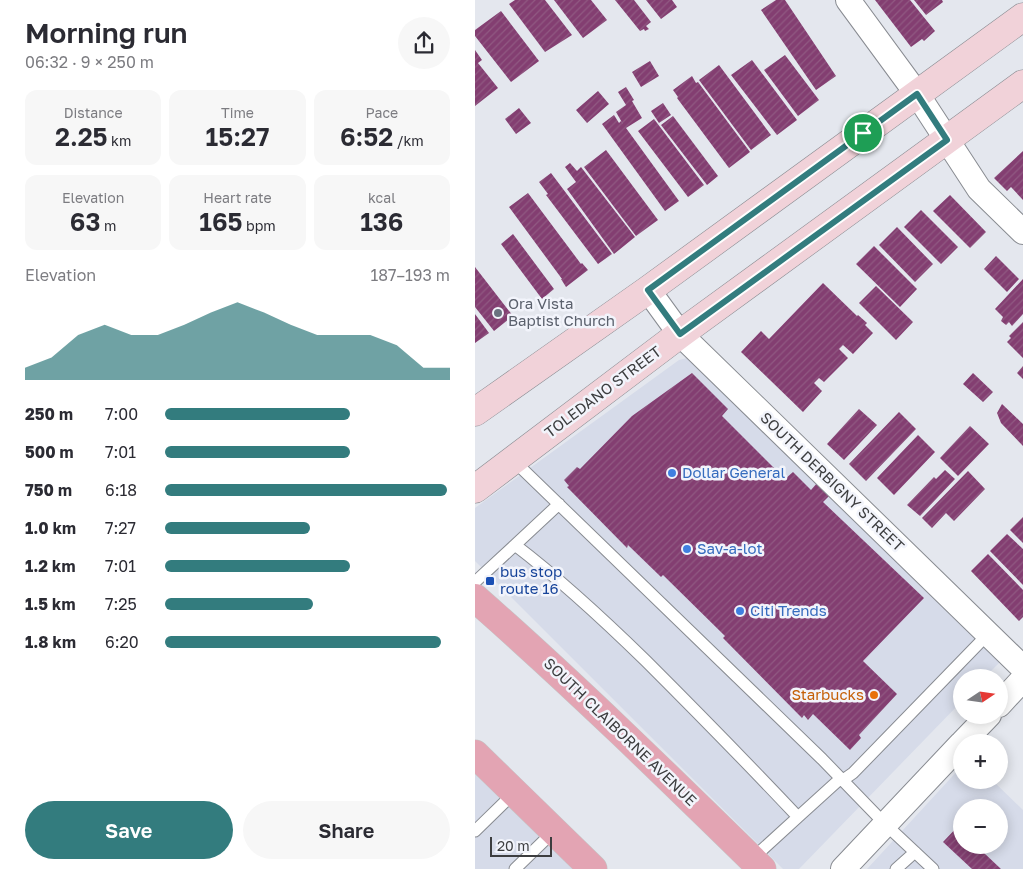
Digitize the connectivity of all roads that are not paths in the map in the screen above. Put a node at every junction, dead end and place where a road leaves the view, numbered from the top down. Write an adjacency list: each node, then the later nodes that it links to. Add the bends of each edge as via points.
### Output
1 (848, 0): 4 (street)
2 (1023, 17): 4 (street)
3 (1023, 84): 5 (street, TOLEDANO STREET)
4 (917, 94): 5 (street); 7 (street)
5 (947, 140): 6 (street, via 979,189); 8 (street, TOLEDANO STREET)
6 (1023, 232)
7 (648, 290): 8 (street, SOUTH DERBIGNY STREET); 9 (street)
8 (680, 334): 10 (street, TOLEDANO STREET); 16 (street, SOUTH DERBIGNY STREET)
9 (475, 412)
10 (513, 460): 11 (street, TOLEDANO STREET); 12 (lane)
11 (475, 489)
12 (559, 504): 13 (lane); 24 (lane)
13 (515, 545): 14 (lane); 26 (lane, via 551,572 621,637 711,725)
14 (475, 582)
15 (475, 598): 31 (main road, SOUTH CLAIBORNE AVENUE, via 634,744)
16 (988, 634): 17 (street, SOUTH DERBIGNY STREET); 24 (lane, via 853,773)
17 (1023, 668)
18 (1023, 679): 19 (street)
19 (1008, 695)
20 (980, 724): 21 (street)
21 (971, 734)
22 (953, 752): 27 (street)
23 (475, 754): 25 (main road)
24 (842, 779): 26 (lane); 27 (lane)
25 (515, 792): 28 (lane); 29 (main road)
26 (797, 817): 31 (lane)
27 (885, 824): 30 (lane); 32 (street)
28 (475, 831)
29 (554, 831): 33 (lane); 34 (main road)
30 (915, 852): 35 (lane); 36 (lane)
31 (757, 864)
32 (847, 868)
33 (515, 869)
34 (593, 869)
35 (896, 869)
36 (933, 869)

